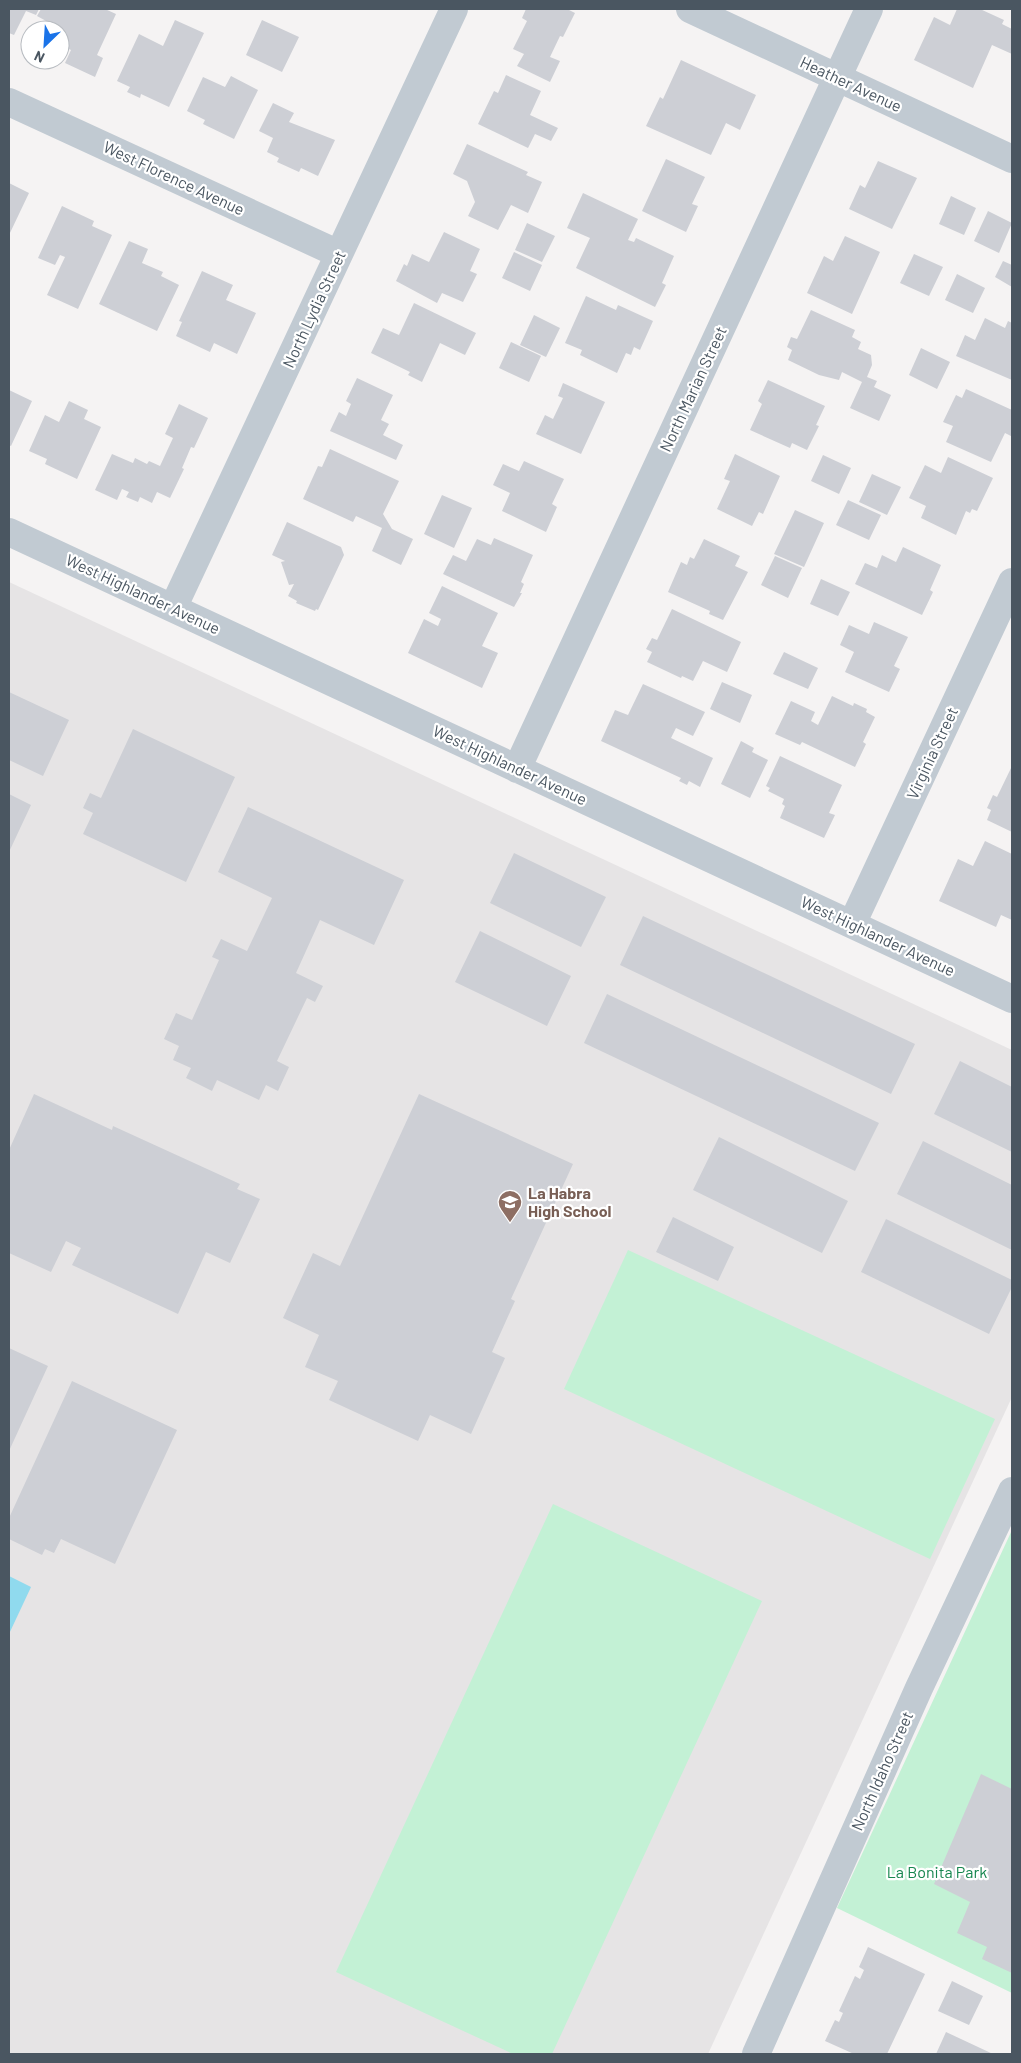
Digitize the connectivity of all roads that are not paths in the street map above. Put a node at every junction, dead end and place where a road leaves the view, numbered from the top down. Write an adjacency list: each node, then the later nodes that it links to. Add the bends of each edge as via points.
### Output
1 (454, 9): 7 (street, North Lydia Street)
2 (690, 9): 4 (street, Heather Avenue)
3 (869, 9): 4 (street, North Marian Street)
4 (838, 78): 6 (street, Heather Avenue); 11 (street, North Marian Street)
5 (9, 102): 7 (street, West Florence Avenue)
6 (1012, 159)
7 (340, 254): 10 (street, North Lydia Street)
8 (9, 532): 10 (street, West Highlander Avenue)
9 (1012, 582): 12 (street, Virginia Street)
10 (173, 608): 11 (street, West Highlander Avenue)
11 (517, 769): 12 (street, West Highlander Avenue)
12 (852, 924): 13 (street, West Highlander Avenue)
13 (1012, 999)
14 (1012, 1491): 15 (street, North Idaho Street, via 919,1688)
15 (756, 2054)

